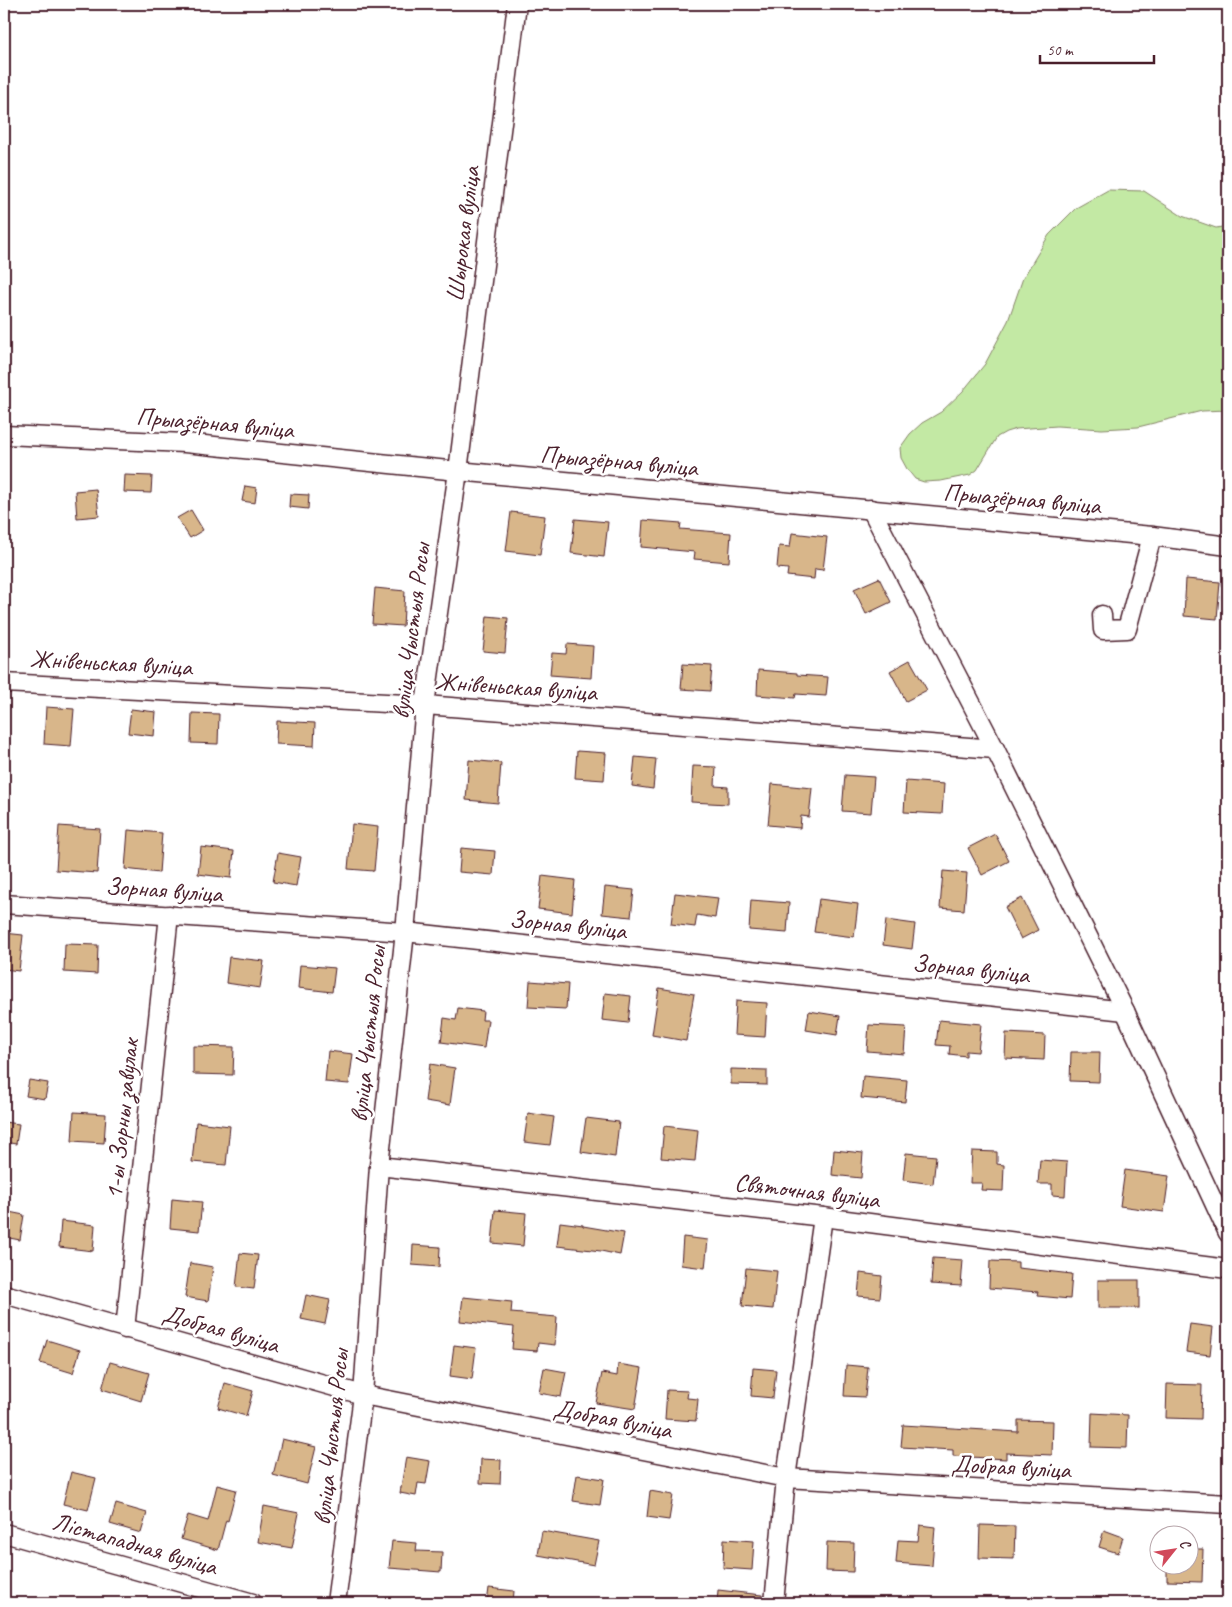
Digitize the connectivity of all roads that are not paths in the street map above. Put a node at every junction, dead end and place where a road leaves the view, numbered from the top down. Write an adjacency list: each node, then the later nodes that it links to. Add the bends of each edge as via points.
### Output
1 (517, 4): 3 (street, Шырокая вуліца)
2 (4, 435): 3 (street, Прыазёрная вуліца, via 185,444)
3 (458, 471): 4 (street, Прыазёрная вуліца); 9 (street, вуліца Чыстыя Росы)
4 (871, 509): 5 (street, Прыазёрная вуліца); 10 (street)
5 (1152, 536): 6 (street, Прыазёрная вуліца); 7 (street, via 1127,629 1103,630)
6 (1228, 546)
7 (1102, 615)
8 (4, 683): 9 (street, Жнівеньская вуліца)
9 (426, 705): 10 (street, Жнівеньская вуліца); 13 (street, вуліца Чыстыя Росы)
10 (994, 749): 14 (street)
11 (4, 904): 12 (street, Зорная вуліца)
12 (169, 916): 13 (street, Зорная вуліца); 20 (street, 1-ы Зорны завулак)
13 (405, 932): 14 (street, Зорная вуліца); 15 (street, вуліца Чыстыя Росы)
14 (1126, 1011): 17 (street)
15 (379, 1166): 16 (street, Святочная вуліца); 21 (street, вуліца Чыстыя Росы)
16 (823, 1217): 18 (street, Святочная вуліца); 22 (street)
17 (1228, 1233)
18 (1228, 1269)
19 (4, 1294): 20 (street, Добрая вуліца)
20 (125, 1329): 21 (street, Добрая вуліца)
21 (363, 1395): 22 (street, Добрая вуліца); 26 (street, вуліца Чыстыя Росы)
22 (786, 1478): 23 (street, Добрая вуліца); 27 (street)
23 (1228, 1504)
24 (4, 1534): 25 (street, Лістападная вуліца)
25 (253, 1603)
26 (336, 1603)
27 (774, 1603)

